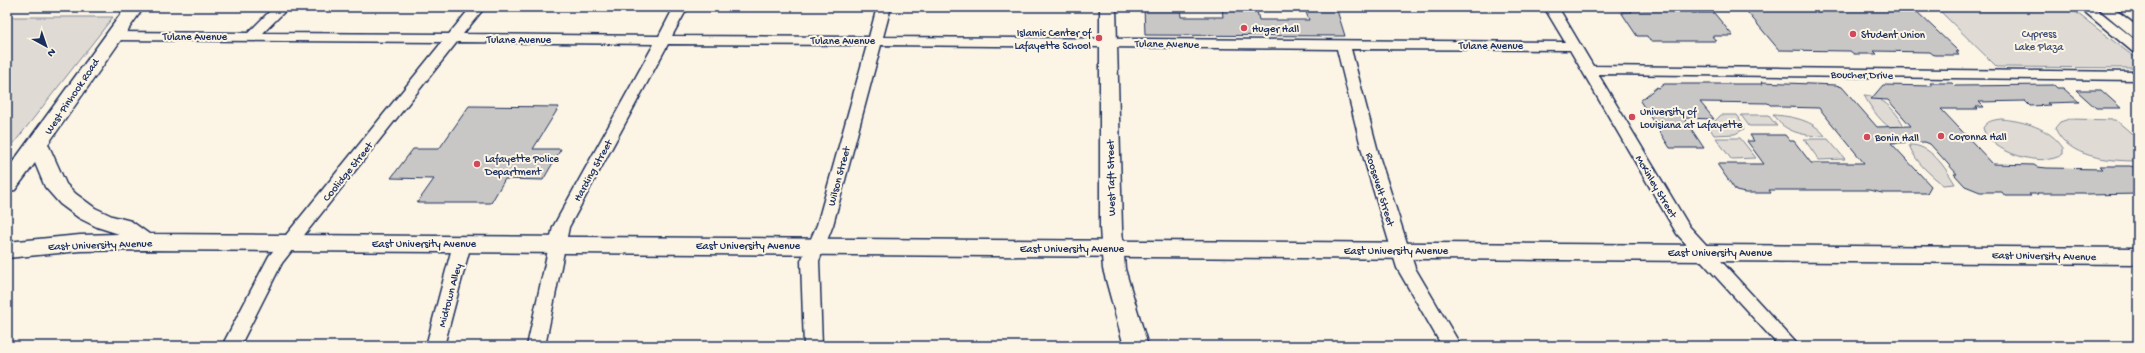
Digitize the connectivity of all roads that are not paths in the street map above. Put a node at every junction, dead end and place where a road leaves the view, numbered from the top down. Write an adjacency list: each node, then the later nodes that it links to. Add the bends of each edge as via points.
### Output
1 (135, 7): 11 (main road, West Pinhook Road)
2 (282, 7): 12 (street)
3 (478, 7): 13 (street, Coolidge Street)
4 (682, 7): 14 (street, Harding Street)
5 (884, 7): 15 (street, Wilson Street)
6 (1108, 7): 16 (street, West Taft Street)
7 (1551, 7): 18 (street, McKinley Street)
8 (2086, 7): 19 (street)
9 (2104, 7): 10 (street)
10 (2138, 34)
11 (112, 36): 12 (street, Tulane Avenue); 22 (main road, West Pinhook Road)
12 (251, 37): 13 (street, Tulane Avenue)
13 (453, 39): 14 (street, Tulane Avenue); 25 (street, Coolidge Street)
14 (664, 40): 15 (street, Tulane Avenue); 27 (street, Harding Street, via 562,227)
15 (876, 40): 16 (street, Tulane Avenue); 28 (street, Wilson Street, via 825,225)
16 (1108, 42): 17 (street, Tulane Avenue); 29 (street, West Taft Street)
17 (1343, 44): 18 (street, Tulane Avenue); 31 (street, Roosevelt Street, via 1372,159)
18 (1573, 46): 20 (street, McKinley Street)
19 (2138, 49)
20 (1587, 70): 21 (street, Boucher Drive); 32 (street, McKinley Street, via 1683,230)
21 (2138, 76)
22 (38, 144): 23 (main road, West Pinhook Road); 24 (main road, via 56,187 68,199 105,222 123,226)
23 (7, 185)
24 (144, 242): 25 (main road, East University Avenue); 30 (main road, East University Avenue, via 80,243)
25 (288, 243): 26 (main road, East University Avenue); 34 (street, Coolidge Street, via 274,260)
26 (462, 244): 27 (main road, East University Avenue); 35 (street, Midtown Alley)
27 (557, 244): 28 (main road, East University Avenue); 36 (street, Harding Street)
28 (816, 246): 29 (main road, East University Avenue); 37 (street, Wilson Street, via 810,261)
29 (1113, 249): 31 (main road, East University Avenue); 38 (street, West Taft Street, via 1114,269)
30 (7, 250)
31 (1400, 250): 32 (main road, East University Avenue); 39 (street, Roosevelt Street, via 1409,275)
32 (1704, 252): 33 (main road, East University Avenue); 40 (street, McKinley Street)
33 (2138, 256)
34 (231, 346)
35 (435, 346)
36 (536, 346)
37 (813, 346)
38 (1136, 346)
39 (1452, 346)
40 (1790, 346)

